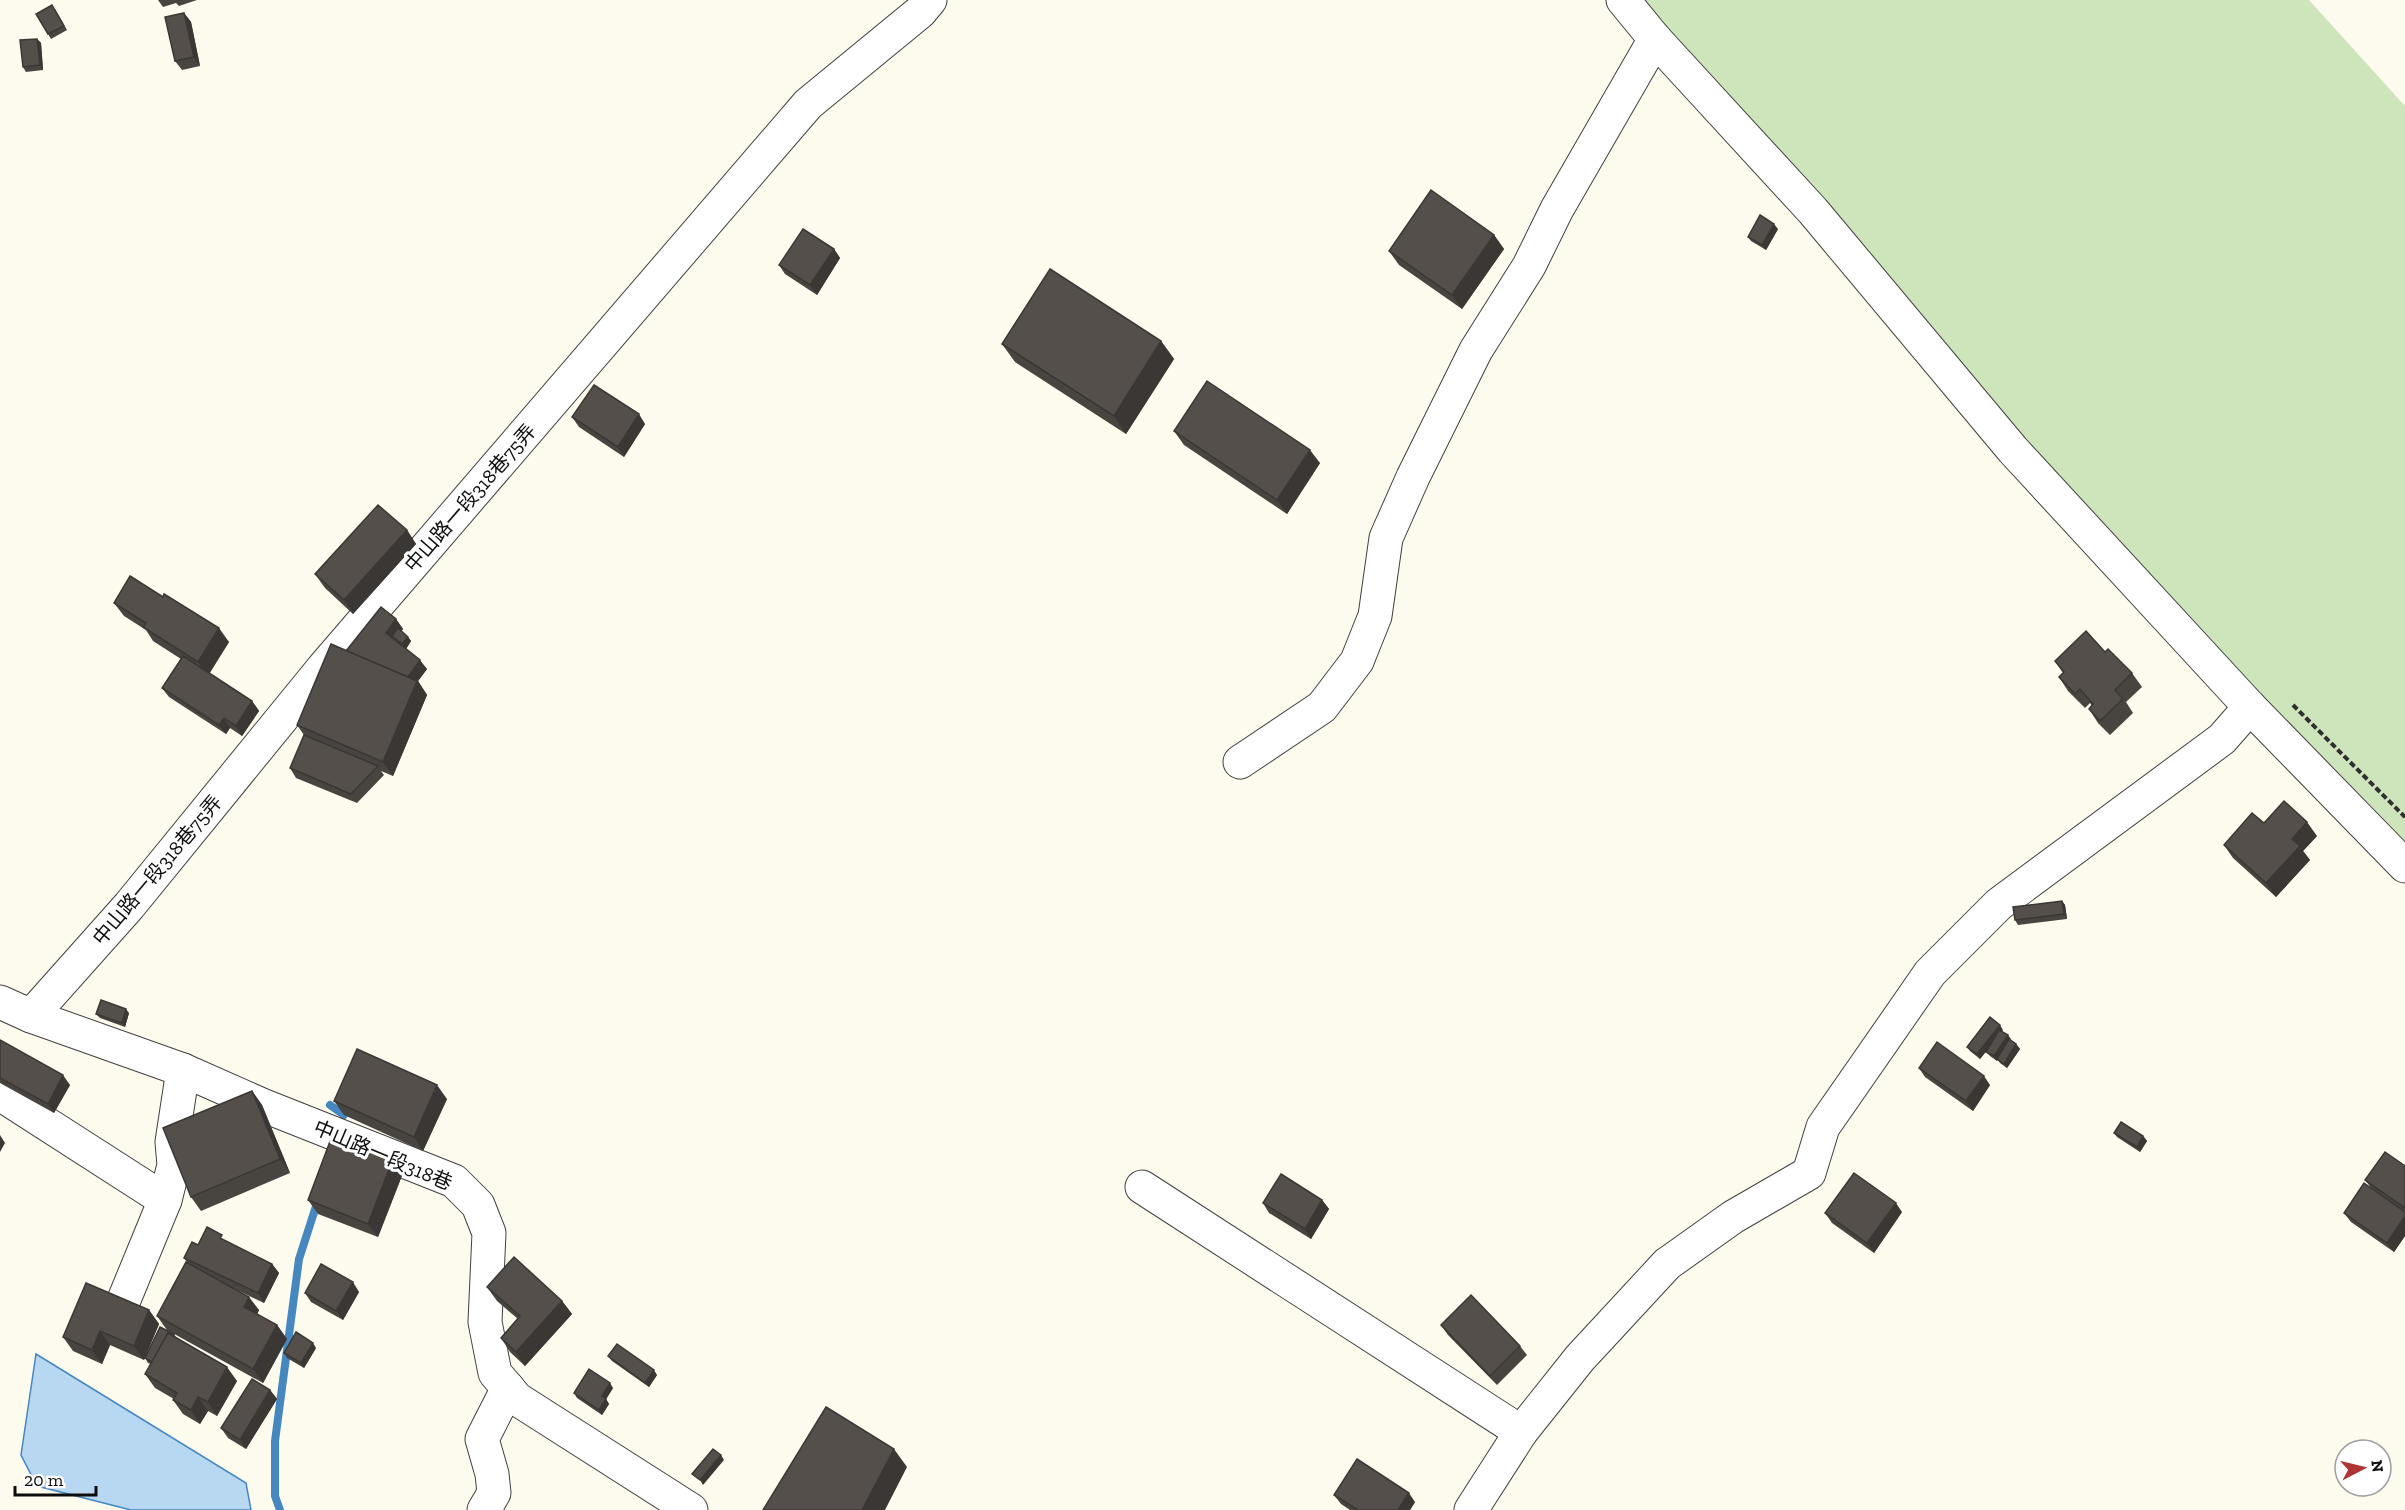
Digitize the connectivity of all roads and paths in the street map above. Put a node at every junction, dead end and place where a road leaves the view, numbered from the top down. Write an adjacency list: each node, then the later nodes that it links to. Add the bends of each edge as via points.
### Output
1 (930, 0): 9 (street, 中山路一段318巷75弄, via 808,104 323,668 129,906)
2 (1623, 0): 3 (street)
3 (1655, 39): 4 (street, via 1813,212 2013,450); 6 (street, via 1557,209 1529,266 1476,350 1413,477 1386,538 1375,616 1357,661 1322,707)
4 (2250, 707): 8 (street); 16 (street, via 2222,739 1999,904 1930,973 1823,1127 1809,1173 1733,1217 1667,1264 1580,1358)
5 (2323, 734): 7 (path)
6 (1240, 762)
7 (2405, 817)
8 (2405, 866)
9 (10, 1012): 10 (street, 中山路一段318巷)
10 (183, 1070): 13 (street, via 172,1142 174,1165); 15 (street, 中山路一段318巷, via 454,1181 478,1205 489,1233 485,1322 495,1372)
11 (0, 1094): 13 (street)
12 (1142, 1187): 16 (street)
13 (165, 1200): 14 (street)
14 (121, 1307)
15 (508, 1388): 17 (street, via 482,1439 494,1493); 18 (street, 中山路一段318巷, via 517,1399)
16 (1521, 1432): 19 (street)
17 (484, 1510)
18 (691, 1510)
19 (1471, 1510)

